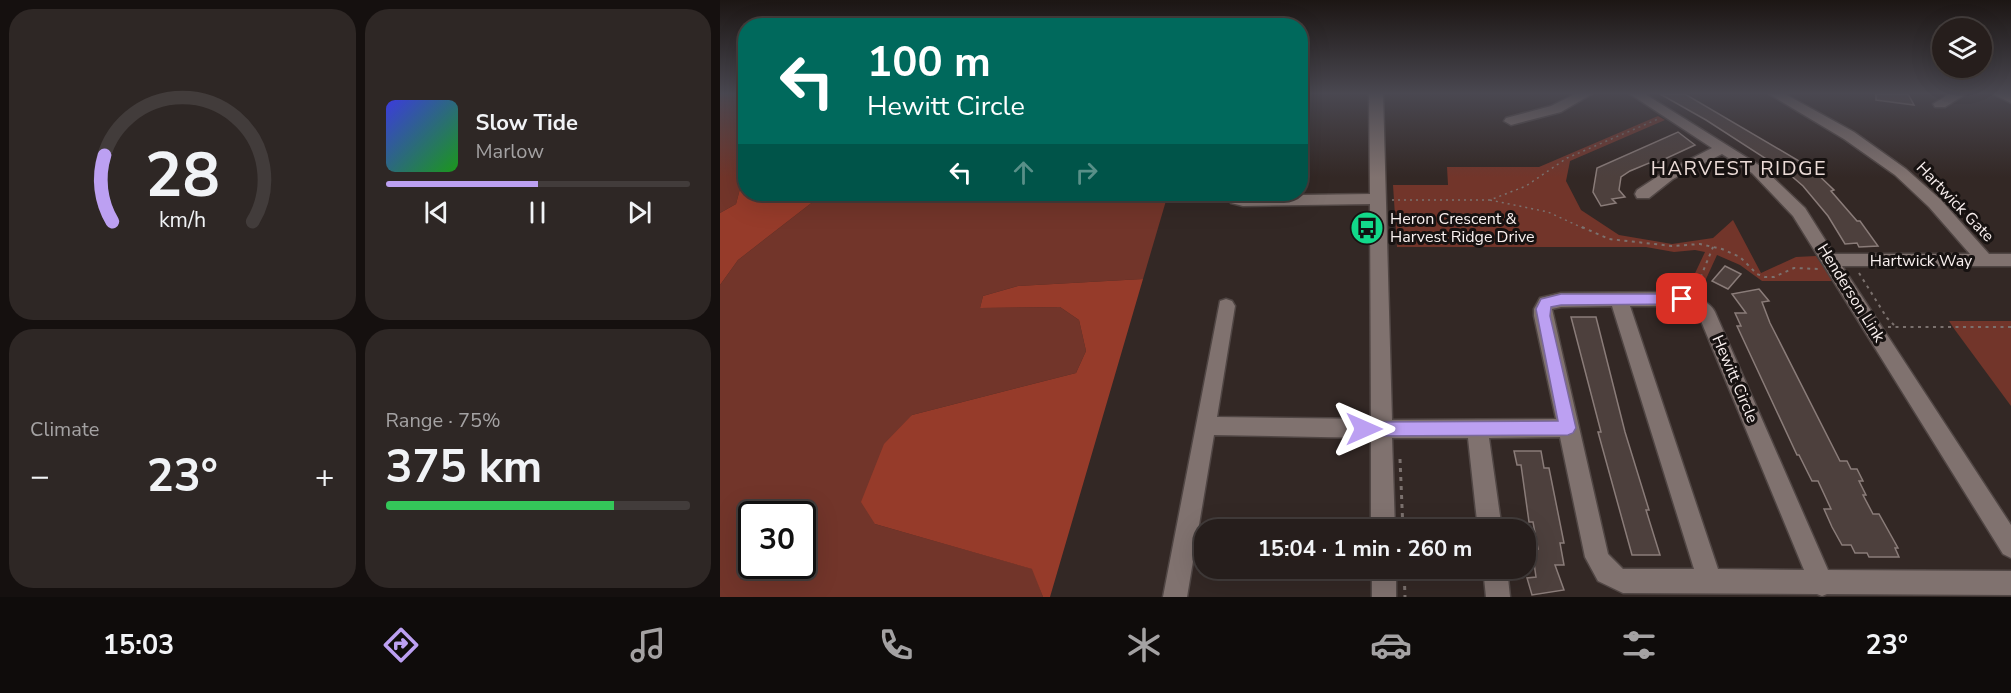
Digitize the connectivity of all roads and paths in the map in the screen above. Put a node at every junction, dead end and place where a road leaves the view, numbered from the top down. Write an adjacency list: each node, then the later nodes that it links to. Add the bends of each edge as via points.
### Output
1 (1378, 122): 7 (street)
2 (1650, 122): 9 (path, via 1567,158 1526,186)
3 (1681, 122): 5 (street, Henderson Link)
4 (1828, 122): 11 (street, Hartwick Gate, via 1889,162 1934,202)
5 (1723, 148): 6 (street, via 1668,176); 13 (street, Henderson Link, via 1782,191 1799,212)
6 (1643, 194)
7 (1383, 199): 8 (street); 9 (path); 23 (street)
8 (1308, 200)
9 (1490, 200): 10 (path, via 1548,212 1609,239)
10 (1713, 247): 13 (path, via 1736,254 1765,277 1794,268); 16 (path, via 1695,289)
11 (1985, 260): 12 (street, Hartwick Way); 13 (street, Hartwick Way)
12 (2011, 260)
13 (1829, 265): 19 (street, Henderson Link)
14 (1856, 267): 19 (path, via 1884,313)
15 (1619, 300): 16 (street, via 1682,299); 22 (street, via 1553,300 1543,309); 30 (street)
16 (1694, 304): 32 (street, Hewitt Circle, via 1710,320)
17 (1226, 306): 20 (street)
18 (2011, 327): 19 (path)
19 (1885, 328): 26 (street, Henderson Link)
20 (1206, 426): 23 (street); 33 (street)
21 (1477, 428): 22 (street); 23 (street); 25 (street)
22 (1568, 428): 30 (street, via 1597,557 1606,574 1623,581)
23 (1382, 429): 24 (street)
24 (1383, 519)
25 (1489, 519)
26 (2011, 546)
27 (1384, 579): 34 (street)
28 (1404, 579): 35 (path)
29 (1496, 579): 36 (street)
30 (1710, 582): 32 (street)
31 (2011, 583): 32 (street)
32 (1822, 584)
33 (1175, 597)
34 (1384, 597)
35 (1405, 597)
36 (1498, 597)

